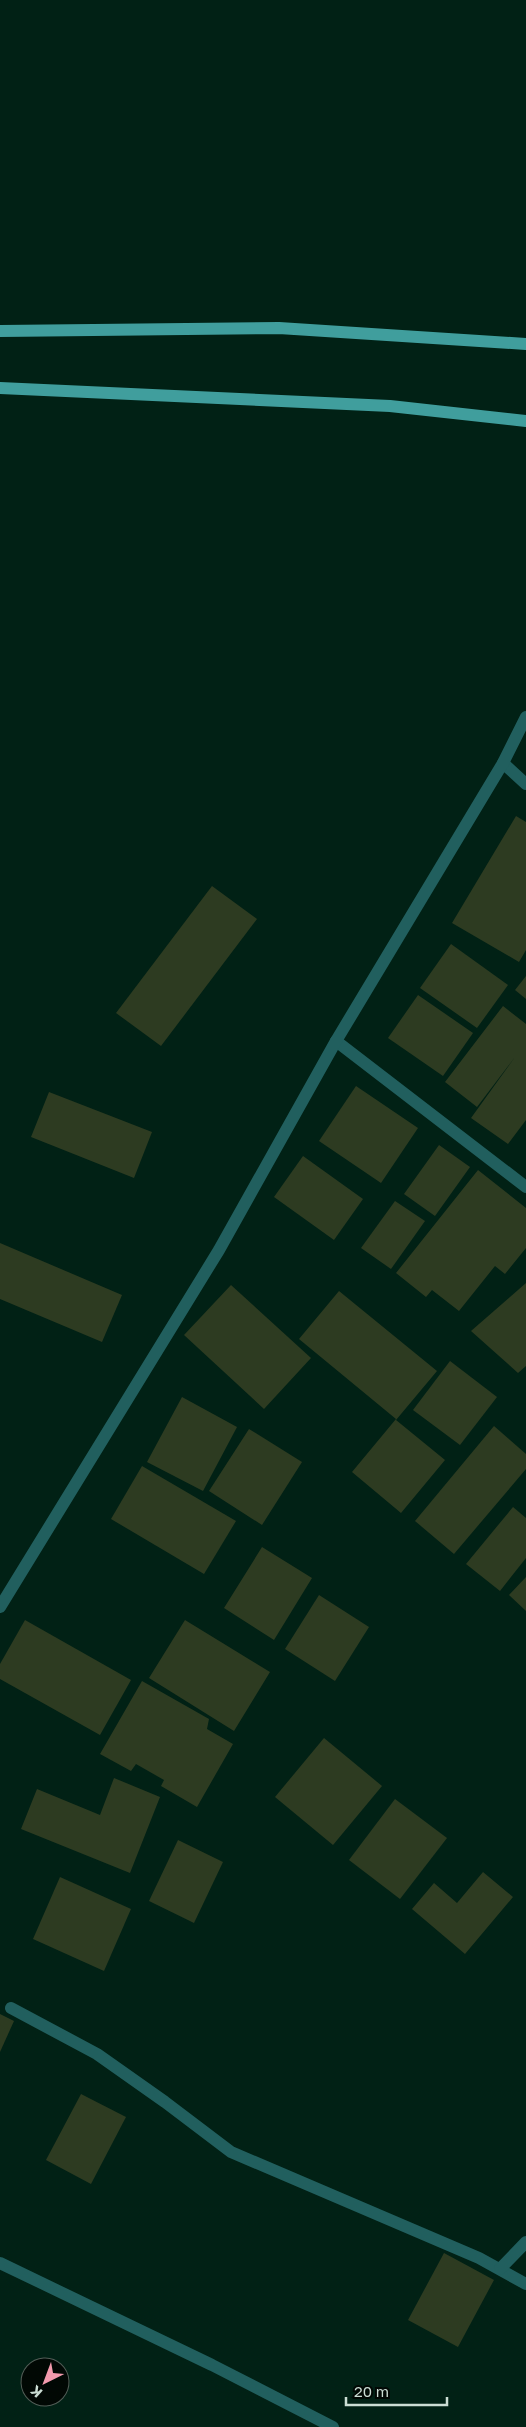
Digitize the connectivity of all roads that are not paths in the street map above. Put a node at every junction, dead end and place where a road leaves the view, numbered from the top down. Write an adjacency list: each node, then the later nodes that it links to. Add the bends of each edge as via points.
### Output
1 (0, 331): 2 (main road, via 279,328)
2 (526, 344)
3 (0, 388): 4 (main road, via 390,406)
4 (526, 421)
5 (526, 717): 6 (street)
6 (503, 763): 7 (street); 8 (street)
7 (526, 784)
8 (336, 1041): 9 (street); 10 (street, via 219,1250)
9 (526, 1187)
10 (0, 1607)
11 (11, 2008): 14 (street, via 97,2054 231,2152 479,2258)
12 (526, 2242): 14 (street)
13 (0, 2263): 16 (street)
14 (500, 2270): 15 (street)
15 (526, 2284)
16 (333, 2427)

